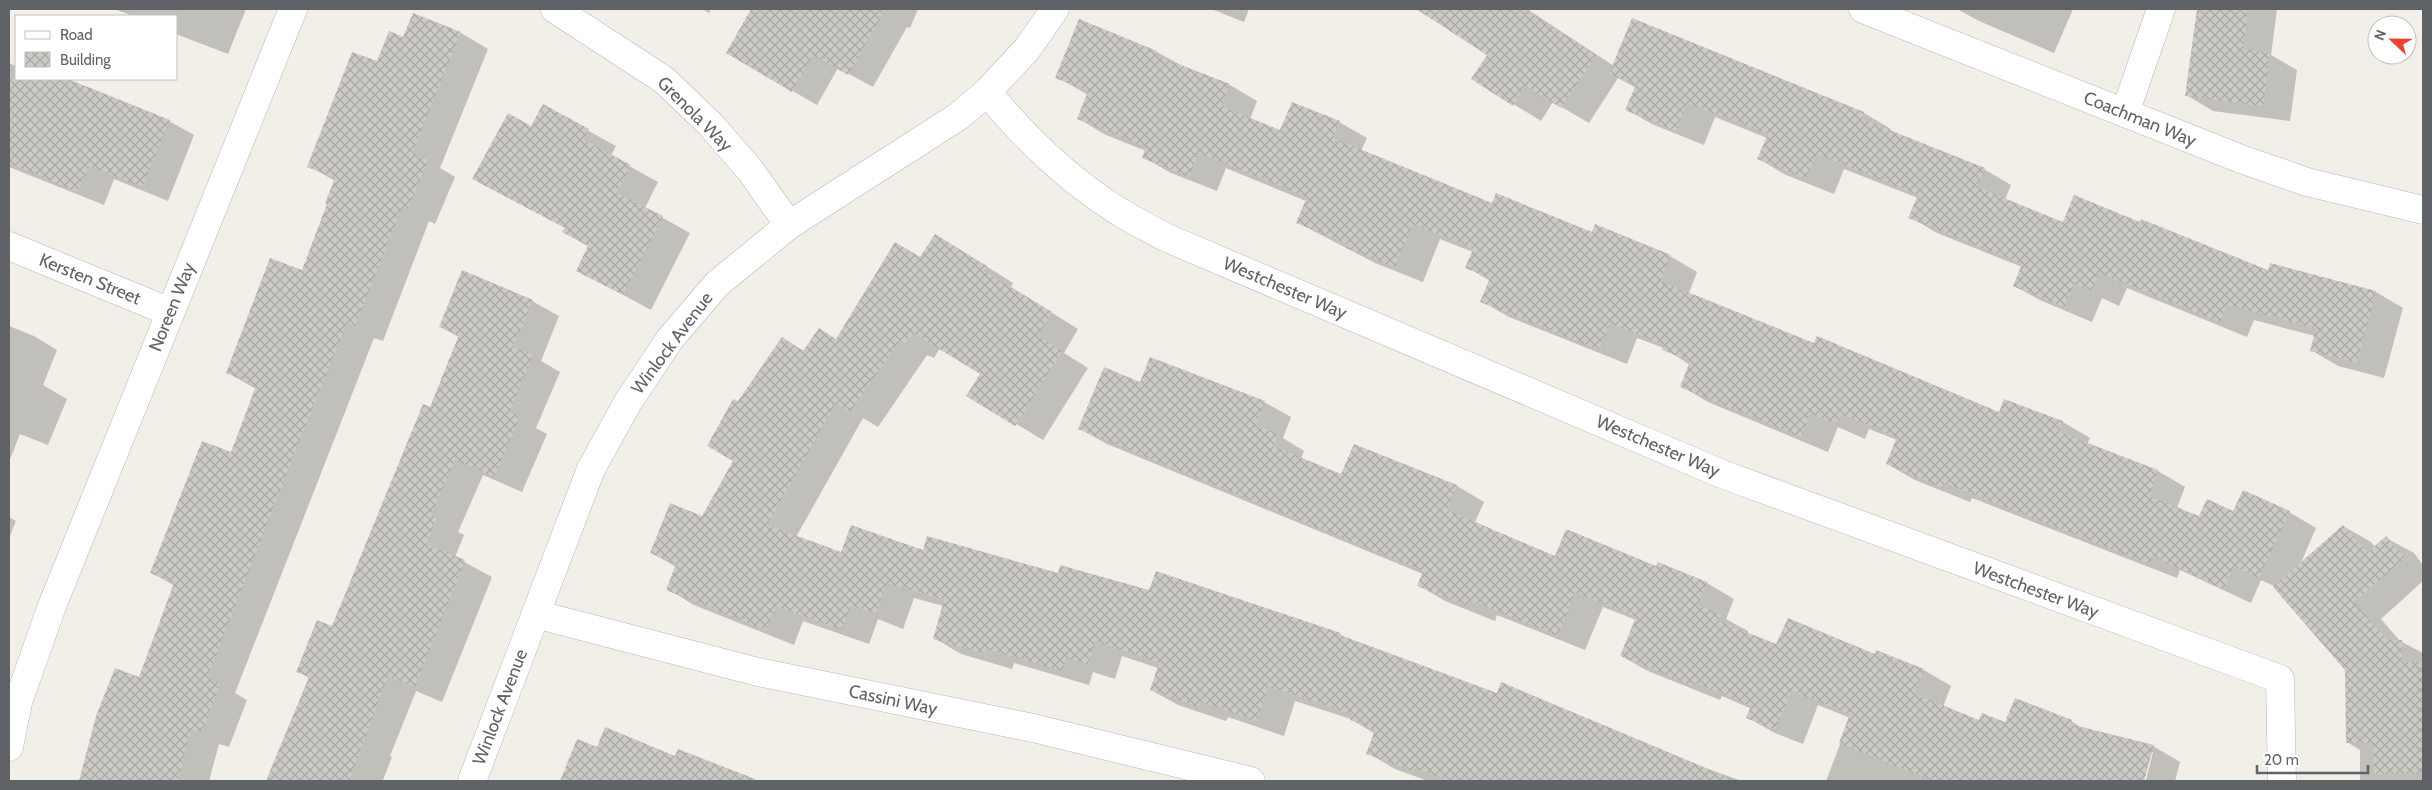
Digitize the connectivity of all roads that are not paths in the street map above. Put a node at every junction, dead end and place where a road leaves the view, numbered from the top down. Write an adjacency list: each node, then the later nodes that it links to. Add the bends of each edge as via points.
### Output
1 (293, 9): 11 (street, Noreen Way)
2 (555, 9): 9 (street, Grenola Way, via 664,80 711,125 743,162)
3 (1055, 9): 6 (street, Winlock Avenue, via 1027,49)
4 (1863, 9): 7 (street, Coachman Way)
5 (2161, 9): 7 (street)
6 (987, 92): 9 (street, Winlock Avenue, via 959,116); 16 (street, Westchester Way, via 1016,127 1076,181 1120,212 1167,238 1722,474 2280,679)
7 (2125, 113): 8 (street, Coachman Way, via 2307,182)
8 (2423, 210)
9 (789, 225): 12 (street, Winlock Avenue, via 718,284 670,340 628,402 591,468)
10 (9, 246): 11 (street, Kersten Street)
11 (170, 312): 13 (street, Noreen Way, via 52,606 18,702)
12 (535, 614): 14 (street, Winlock Avenue); 15 (street, Cassini Way, via 758,672 1033,728)
13 (9, 747)
14 (472, 781)
15 (1251, 781)
16 (2282, 781)

